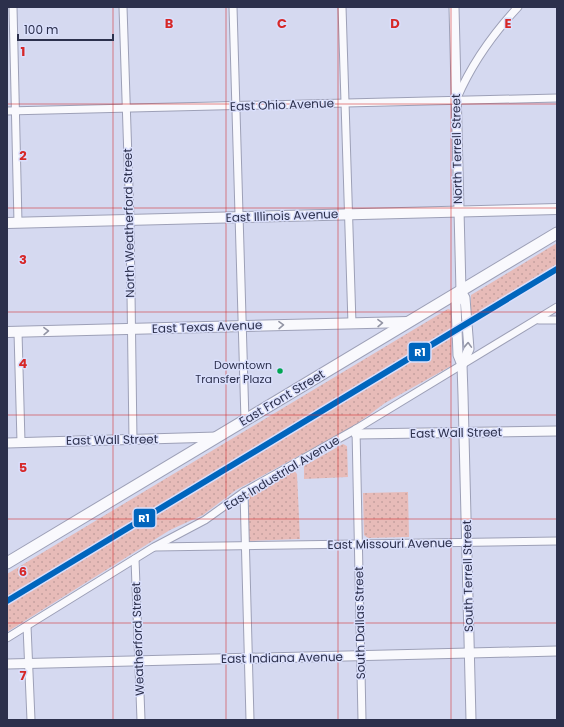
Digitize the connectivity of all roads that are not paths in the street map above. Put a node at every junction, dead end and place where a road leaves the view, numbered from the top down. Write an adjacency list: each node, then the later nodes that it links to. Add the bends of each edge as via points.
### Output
1 (13, 7): 13 (street)
2 (123, 7): 11 (street, North Weatherford Street)
3 (233, 7): 10 (street)
4 (342, 7): 9 (street)
5 (454, 7): 8 (street, North Terrell Street)
6 (518, 7): 8 (street, via 485,45 467,74)
7 (557, 98): 8 (street, East Ohio Avenue)
8 (456, 100): 9 (street, East Ohio Avenue); 15 (street, North Terrell Street)
9 (346, 103): 10 (street, East Ohio Avenue); 16 (street)
10 (236, 106): 11 (street, East Ohio Avenue); 17 (street)
11 (125, 109): 13 (street, East Ohio Avenue); 18 (street, North Weatherford Street)
12 (7, 111): 13 (street, East Ohio Avenue)
13 (15, 111): 20 (street)
14 (557, 208): 15 (main road, East Illinois Avenue)
15 (458, 211): 16 (main road, East Illinois Avenue); 22 (street, North Terrell Street)
16 (349, 214): 17 (main road, East Illinois Avenue); 27 (street)
17 (238, 217): 18 (main road, East Illinois Avenue); 28 (street)
18 (130, 220): 20 (main road, East Illinois Avenue); 29 (street, North Weatherford Street)
19 (7, 223): 20 (main road, East Illinois Avenue)
20 (18, 223)
21 (557, 233): 22 (main road, East Front Street)
22 (461, 291): 26 (main road, East Front Street); 32 (street, North Terrell Street, via 456,304 458,355)
23 (557, 308): 24 (street, East Industrial Avenue)
24 (538, 320): 25 (street); 32 (street, East Industrial Avenue)
25 (557, 320)
26 (408, 322): 27 (main road, East Texas Avenue, one-way to 26); 33 (main road, East Front Street)
27 (352, 324): 28 (main road, East Texas Avenue, one-way to 27)
28 (242, 326): 29 (main road, East Texas Avenue); 33 (street)
29 (131, 329): 31 (main road, East Texas Avenue, one-way to 29); 38 (street, North Weatherford Street)
30 (7, 332): 31 (main road, East Texas Avenue)
31 (18, 332): 39 (street)
32 (462, 365): 35 (street, East Industrial Avenue); 36 (street, North Terrell Street)
33 (245, 421): 37 (main road, East Front Street)
34 (557, 431): 36 (street, East Wall Street)
35 (356, 432): 36 (street, East Wall Street); 41 (street, East Industrial Avenue); 44 (street, South Dallas Street)
36 (464, 432): 43 (street, South Terrell Street)
37 (217, 437): 38 (street, East Wall Street); 48 (main road, East Front Street)
38 (133, 440): 39 (street, East Wall Street)
39 (21, 442): 40 (street, East Wall Street)
40 (7, 443)
41 (244, 492): 45 (street); 46 (street, East Industrial Avenue, via 205,520)
42 (557, 541): 43 (street, East Missouri Avenue)
43 (467, 542): 44 (street, East Missouri Avenue); 52 (street, South Terrell Street)
44 (358, 544): 45 (street, East Missouri Avenue); 53 (street, South Dallas Street)
45 (246, 546): 46 (street, East Missouri Avenue); 54 (street)
46 (154, 547): 47 (street, East Industrial Avenue)
47 (135, 559): 49 (street, East Industrial Avenue); 55 (street, Weatherford Street)
48 (7, 563)
49 (27, 626): 50 (street, East Industrial Avenue); 57 (street)
50 (7, 638)
51 (557, 651): 52 (street, East Indiana Avenue)
52 (470, 653): 53 (street, East Indiana Avenue); 62 (street, South Terrell Street)
53 (361, 656): 54 (street, East Indiana Avenue); 61 (street, South Dallas Street)
54 (249, 658): 55 (street, East Indiana Avenue); 60 (street)
55 (140, 661): 57 (street, East Indiana Avenue); 59 (street, Weatherford Street)
56 (7, 664): 57 (street, East Indiana Avenue)
57 (29, 664): 58 (street)
58 (30, 720)
59 (141, 720)
60 (250, 720)
61 (362, 720)
62 (471, 720)

